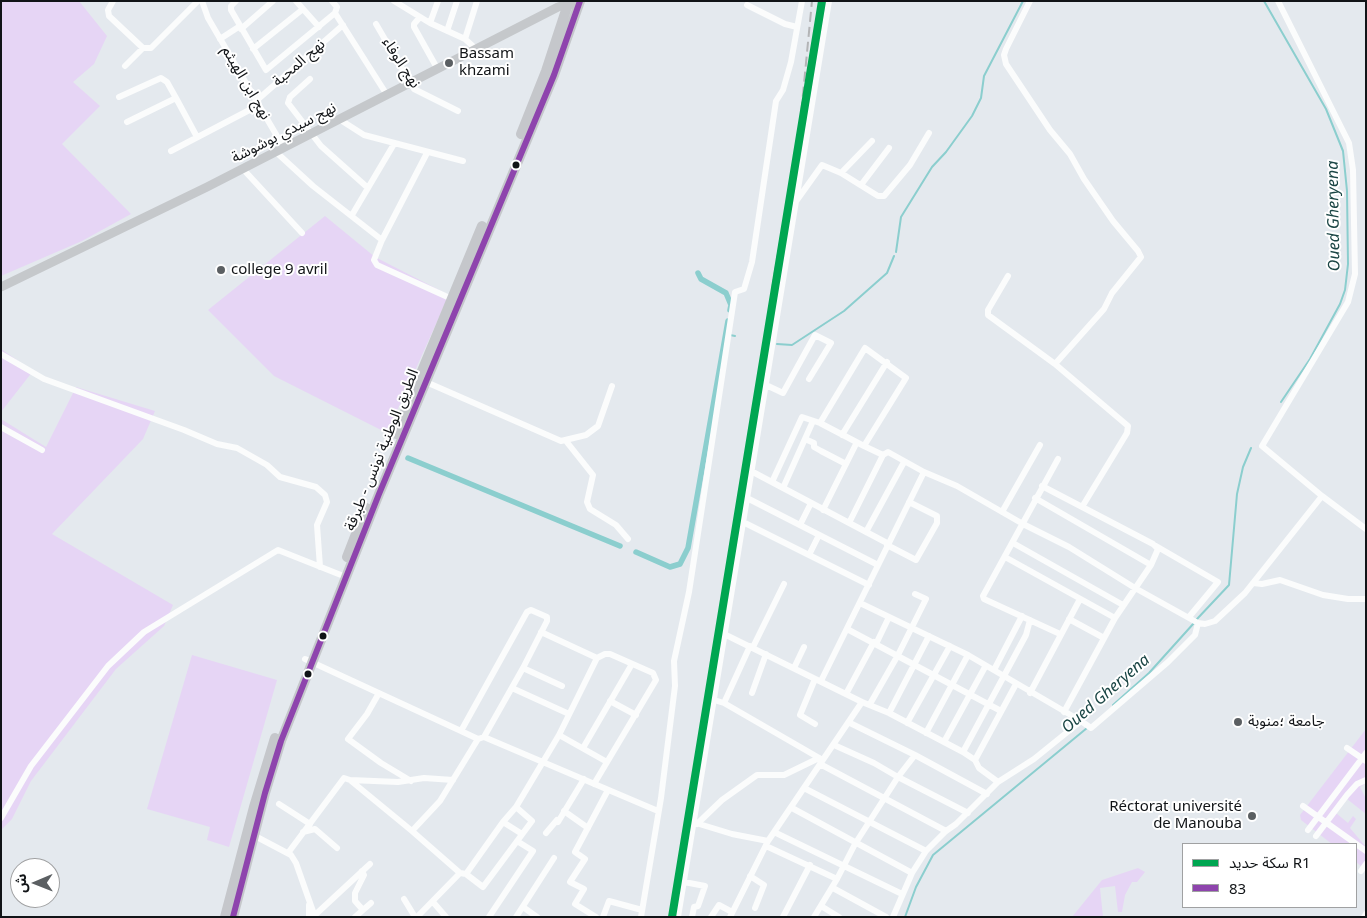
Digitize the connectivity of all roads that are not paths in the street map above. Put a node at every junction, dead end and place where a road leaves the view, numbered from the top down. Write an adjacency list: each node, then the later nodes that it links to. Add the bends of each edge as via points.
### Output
1 (113, 1): 30 (street, via 108,10 110,16)
2 (236, 1): 24 (street, via 230,9)
3 (273, 1): 24 (street)
4 (296, 1): 18 (street)
5 (332, 1): 19 (street, via 336,7)
6 (394, 1): 16 (street)
7 (438, 1): 21 (street)
8 (457, 1): 27 (street)
9 (477, 1): 29 (street)
10 (802, 1): 26 (street)
11 (829, 1): 58 (street)
12 (1030, 1): 68 (street, via 1004,55 1006,64 1070,154 1113,222 1141,257 1112,293 1107,306)
13 (1278, 1): 91 (street, via 1346,136 1354,170 1356,254 1351,296 1262,446)
14 (200, 2): 28 (street, نهج ابن الهيثم); 30 (street, via 151,48)
15 (574, 3): 32 (street, نهج سيدي بوشوشة); 63 (main road, الطريق الوطنية تونس - طبرقة, via 554,75)
16 (404, 4): 20 (street)
17 (747, 5): 26 (street)
18 (303, 9): 25 (street); 31 (street)
19 (334, 14): 23 (street); 25 (street)
20 (420, 18): 21 (street); 34 (street, via 414,27)
21 (430, 23): 27 (street)
22 (376, 24): 36 (street, نهج الوفاء)
23 (343, 25): 37 (street); 40 (street, نهج المحبة)
24 (241, 27): 28 (street); 31 (street)
25 (319, 27): 31 (street, via 270,69 264,68)
26 (797, 27): 211 (street, via 791,62 783,90 776,101 752,262 744,289 735,292 689,592 674,661 675,686)
27 (447, 31): 29 (street)
28 (220, 39): 40 (street, نهج ابن الهيثم)
29 (465, 39): 32 (street)
30 (143, 48): 33 (street)
31 (253, 49)
32 (476, 49): 34 (street, نهج سيدي بوشوشة)
33 (125, 66)
34 (437, 68): 36 (street, نهج سيدي بوشوشة)
35 (310, 79): 44 (street, via 288,100)
36 (411, 82): 37 (street, نهج سيدي بوشوشة); 41 (street, نهج الوفاء, via 418,92)
37 (387, 95): 42 (street, نهج سيدي بوشوشة)
38 (119, 96): 39 (street, via 162,78)
39 (176, 98): 43 (street); 46 (street)
40 (257, 103): 46 (street, نهج المحبة); 50 (street, نهج ابن الهيثم)
41 (458, 110)
42 (339, 120): 44 (street, نهج سيدي بوشوشة); 48 (street, via 364,135)
43 (127, 122)
44 (311, 133): 50 (street, نهج سيدي بوشوشة); 57 (street)
45 (929, 133): 56 (street, via 886,194 878,196)
46 (197, 137): 51 (street, نهج المحبة)
47 (872, 141): 55 (street)
48 (394, 144): 52 (street); 57 (street)
49 (889, 148): 56 (street)
50 (280, 150): 54 (street, نهج سيدي بوشوشة); 59 (street, نهج ابن الهيثم, via 313,186)
51 (170, 151)
52 (427, 152): 53 (street); 61 (street)
53 (463, 161)
54 (243, 169): 60 (street); 64 (street, نهج سيدي بوشوشة)
55 (841, 173): 56 (street); 58 (street, via 819,166)
56 (861, 185)
57 (368, 188): 59 (street)
58 (795, 203): 71 (street)
59 (352, 215): 61 (street, نهج ابن الهيثم)
60 (302, 233)
61 (382, 240): 65 (street, via 374,257 377,265)
62 (1008, 276): 68 (street, via 988,315)
63 (464, 280): 65 (main road, الطريق الوطنية تونس - طبرقة); 70 (main road, الطريق الوطنية تونس - طبرقة)
64 (1, 287)
65 (452, 299): 115 (main road, الطريق الوطنية تونس - طبرقة)
66 (1, 354): 114 (street, via 44,380 217,444 237,448 280,477 316,487 325,495 327,502 317,525)
67 (887, 362): 73 (street, via 865,348); 75 (street); 80 (street, via 906,378)
68 (1054, 364): 96 (street, via 1128,426 1127,433)
69 (809, 379): 71 (street, via 831,343 815,336 783,392)
70 (426, 382): 77 (street, via 501,417); 115 (main road, الطريق الوطنية تونس - طبرقة)
71 (766, 385): 86 (street)
72 (612, 386): 77 (street, via 598,426 586,435)
73 (817, 422): 75 (street); 76 (street); 88 (street, via 804,417 800,419)
74 (1, 427): 81 (street)
75 (842, 435): 78 (street)
76 (805, 439): 85 (street); 90 (street)
77 (566, 441): 106 (street, via 593,475 587,502 590,509 616,525)
78 (856, 444): 80 (street); 85 (street)
79 (1040, 445): 98 (street)
80 (864, 446): 82 (street)
81 (42, 450)
82 (883, 455): 84 (street, via 888,452); 100 (street)
83 (1058, 459): 89 (street)
84 (904, 462): 87 (street); 104 (street)
85 (846, 464): 97 (street)
86 (751, 471): 88 (street); 92 (street)
87 (924, 472): 94 (street); 98 (street, via 957,486)
88 (772, 482): 90 (street)
89 (1042, 486): 93 (street); 96 (street)
90 (784, 488): 95 (street)
91 (1322, 496): 103 (street); 116 (street)
92 (747, 498): 99 (street); 102 (street)
93 (1036, 498): 101 (street); 113 (street)
94 (909, 502): 108 (street); 108 (street, via 937,516 937,523 916,560)
95 (811, 503): 97 (street); 102 (street)
96 (1082, 507): 109 (street)
97 (823, 510): 100 (street)
98 (1002, 512): 101 (street)
99 (743, 522): 110 (street); 134 (street)
100 (849, 523): 104 (street)
101 (1023, 524): 107 (street); 119 (street, via 1069,547)
102 (800, 526): 105 (street)
103 (1366, 528)
104 (866, 532): 108 (street)
105 (819, 535): 110 (street); 112 (street)
106 (628, 539)
107 (1013, 543): 111 (street); 124 (street)
108 (887, 544): 112 (street)
109 (1156, 546): 113 (street, via 1158,552); 130 (street, via 1218,582)
110 (809, 555): 118 (street)
111 (1005, 557): 121 (street); 125 (street, via 984,598)
112 (878, 566): 118 (street)
113 (1151, 566): 119 (street)
114 (320, 567): 115 (street); 215 (street, via 278,550 144,632 108,666 31,766)
115 (343, 576): 146 (main road, الطريق الوطنية تونس - طبرقة)
116 (1254, 583): 122 (street, via 1280,580 1323,596); 130 (street, via 1215,620 1205,624)
117 (784, 584): 139 (street)
118 (869, 585): 123 (street)
119 (1135, 588): 124 (street); 130 (street)
120 (915, 594): 131 (street, via 926,599)
121 (1080, 599): 127 (street); 128 (street)
122 (1366, 599)
123 (860, 603): 126 (street); 132 (street)
124 (1123, 605): 127 (street)
125 (1022, 616): 129 (street); 152 (street)
126 (889, 617): 131 (street); 138 (street)
127 (1115, 618): 137 (street)
128 (1069, 619): 135 (street); 137 (street)
129 (1030, 620): 135 (street); 154 (street, via 1026,635)
130 (1193, 620): 176 (street, via 1195,635 1168,662 1089,727)
131 (912, 628): 136 (street); 144 (street)
132 (847, 629): 138 (street); 155 (street)
133 (541, 632): 145 (street); 150 (street); 180 (street, via 547,618 528,611)
134 (724, 634): 139 (street); 165 (street)
135 (1060, 634): 162 (street)
136 (929, 636): 140 (street); 148 (street)
137 (1104, 638): 172 (street)
138 (875, 643): 144 (street); 163 (street)
139 (752, 646): 142 (street); 167 (street)
140 (950, 646): 143 (street); 153 (street)
141 (804, 647): 151 (street)
142 (766, 654): 151 (street); 161 (street)
143 (968, 655): 149 (street); 158 (street)
144 (898, 656): 148 (street); 169 (street)
145 (597, 658): 147 (street, via 610,654); 174 (street)
146 (308, 660): 160 (street); 229 (main road, الطريق الوطنية تونس - طبرقة); 263 (main road, الطريق الوطنية تونس - طبرقة, via 264,770)
147 (632, 664): 166 (street); 175 (street, via 653,673 656,680)
148 (915, 665): 153 (street); 173 (street)
149 (985, 667): 152 (street); 164 (street)
150 (523, 668): 157 (street); 159 (street)
151 (794, 668): 155 (street)
152 (994, 670): 154 (street)
153 (933, 675): 158 (street); 178 (street)
154 (1004, 677): 156 (street); 170 (street)
155 (818, 680): 163 (street); 179 (street, via 800,715)
156 (1016, 684): 162 (street); 171 (street)
157 (562, 686)
158 (952, 687): 164 (street); 181 (street)
159 (512, 688): 174 (street); 183 (street)
160 (379, 693): 180 (street); 200 (street, via 348,740)
161 (752, 693)
162 (1030, 693): 172 (street)
163 (846, 694): 168 (street)
164 (969, 694): 170 (street); 184 (street)
165 (714, 700): 167 (street); 219 (street)
166 (610, 701): 175 (street); 186 (street)
167 (724, 702): 191 (street)
168 (862, 702): 169 (street); 177 (street)
169 (870, 704): 173 (street)
170 (989, 704): 171 (street); 188 (street)
171 (1001, 711): 192 (street)
172 (1064, 712): 176 (street)
173 (889, 713): 178 (street)
174 (569, 714): 182 (street)
175 (636, 714): 194 (street)
176 (1080, 721): 201 (street, via 1034,759)
177 (850, 723): 185 (street); 189 (street)
178 (907, 723): 181 (street)
179 (815, 724)
180 (461, 731): 183 (street)
181 (926, 733): 184 (street)
182 (559, 735): 186 (street); 193 (street)
183 (481, 738): 193 (street); 198 (street)
184 (944, 742): 188 (street)
185 (834, 745): 191 (street); 195 (street)
186 (583, 748): 194 (street)
187 (1347, 748): 190 (street)
188 (962, 752): 192 (street)
189 (915, 755): 195 (street); 205 (street)
190 (1364, 757): 214 (street)
191 (820, 760): 203 (street); 206 (street); 219 (street, via 784,775 757,775)
192 (975, 760): 201 (street, via 979,768)
193 (542, 761): 196 (street); 209 (street)
194 (607, 762): 202 (street)
195 (898, 777): 206 (street); 213 (street)
196 (584, 779): 202 (street); 212 (street)
197 (350, 780): 200 (street); 220 (street, via 341,779); 223 (street)
198 (453, 780): 200 (street, via 424,778); 223 (street, via 440,801)
199 (1366, 780): 218 (street, via 1346,795)
200 (411, 781)
201 (998, 782): 205 (street)
202 (594, 784): 204 (street)
203 (804, 788): 210 (street); 216 (street)
204 (608, 790): 211 (street); 221 (street)
205 (987, 794): 213 (street)
206 (883, 798): 216 (street); 224 (street)
207 (279, 804): 220 (street)
208 (1303, 806): 214 (street)
209 (516, 807): 217 (street); 228 (street, via 532,821)
210 (792, 808): 226 (street); 234 (street)
211 (658, 810): 259 (street)
212 (564, 812): 221 (street); 227 (street)
213 (968, 813): 224 (street)
214 (1318, 816): 218 (street); 222 (street)
215 (1, 818)
216 (870, 820): 234 (street); 236 (street)
217 (503, 822): 228 (street); 246 (street)
218 (1326, 822): 230 (street); 232 (street)
219 (696, 823): 233 (street); 249 (street)
220 (310, 824): 225 (street)
221 (588, 828): 272 (street, via 575,852 586,859 570,882 584,889 575,904)
222 (1308, 830)
223 (412, 831): 246 (street)
224 (946, 831): 236 (street)
225 (303, 832): 235 (street, via 315,829); 237 (street)
226 (774, 832): 233 (street); 242 (street)
227 (546, 833)
228 (522, 834): 231 (street)
229 (255, 836): 237 (street); 264 (main road, الطريق الوطنية تونس - طبرقة)
230 (1316, 836)
231 (517, 841): 246 (street, via 483,887); 268 (street, via 533,852)
232 (1355, 843)
233 (767, 844): 241 (street); 247 (street)
234 (855, 844): 242 (street); 245 (street)
235 (337, 848)
236 (926, 850): 245 (street)
237 (288, 853): 262 (street, via 296,863)
238 (554, 858): 256 (street)
239 (370, 864): 243 (street)
240 (1366, 864): 244 (street)
241 (810, 865): 248 (street); 277 (street)
242 (843, 865): 248 (street); 251 (street)
243 (362, 871): 258 (street, via 364,875 354,893 355,901); 262 (street)
244 (1361, 871)
245 (912, 873): 251 (street)
246 (463, 874): 253 (street)
247 (750, 876): 257 (street, via 764,885); 261 (street)
248 (837, 878): 250 (street)
249 (684, 882): 274 (street); 275 (street, via 705,886)
250 (833, 888): 255 (street); 280 (street)
251 (902, 894): 281 (street)
252 (404, 899): 266 (street)
253 (433, 902): 266 (street); 267 (street)
254 (371, 903): 258 (street)
255 (821, 906): 278 (street); 279 (street)
256 (522, 907): 269 (street); 270 (street)
257 (754, 908)
258 (363, 910): 265 (street)
259 (641, 913): 273 (street, via 609,901)
260 (1366, 914): 282 (street)
261 (732, 915): 276 (street, via 719,905)
262 (313, 916)
263 (225, 917)
264 (233, 917)
265 (355, 917)
266 (416, 917)
267 (446, 917)
268 (489, 917)
269 (516, 917)
270 (538, 917): 271 (street)
271 (545, 917)
272 (596, 917)
273 (603, 917)
274 (678, 917)
275 (692, 917)
276 (711, 917)
277 (782, 917)
278 (814, 917)
279 (839, 917)
280 (886, 917)
281 (893, 917)
282 (1364, 917)

